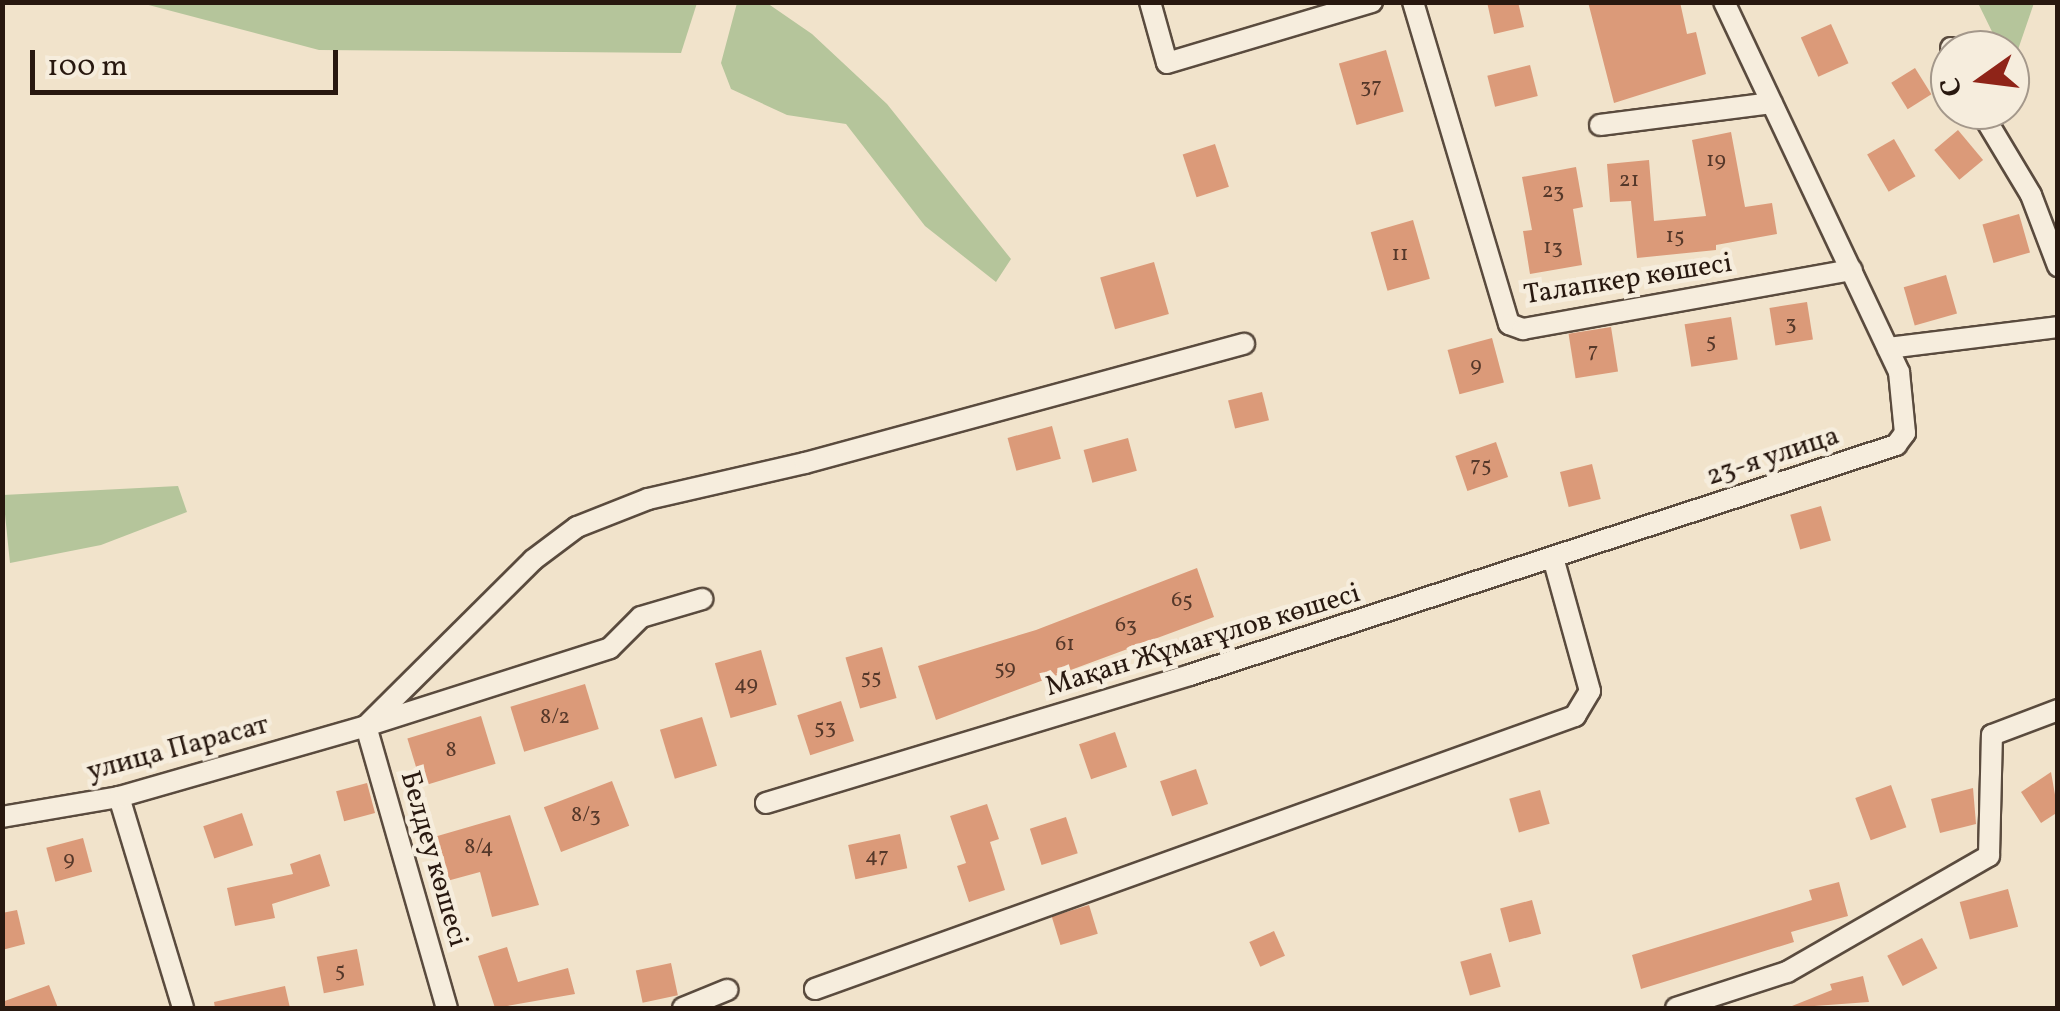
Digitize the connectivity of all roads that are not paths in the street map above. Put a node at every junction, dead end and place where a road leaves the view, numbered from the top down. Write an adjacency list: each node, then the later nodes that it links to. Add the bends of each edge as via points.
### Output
1 (1150, 2): 5 (street, via 1167,63)
2 (1372, 2): 5 (street)
3 (1412, 2): 10 (street, Талапкер көшесі, via 1509,324 1523,329)
4 (1724, 2): 6 (street)
5 (1314, 10)
6 (1772, 103): 7 (street); 10 (street)
7 (1600, 125)
8 (1992, 130): 9 (street, via 2030,196)
9 (2058, 266)
10 (1852, 270): 13 (street)
11 (2058, 327): 13 (street)
12 (1244, 344): 18 (street, via 806,464 648,498 577,528 533,560)
13 (1888, 348): 14 (street, 23-я улица, via 1899,372 1905,433 1896,445)
14 (1654, 526): 15 (street, Мақан Жұмағұлов көшесі)
15 (1553, 558): 20 (street, Мақан Жұмағұлов көшесі); 22 (street, via 1590,691 1575,716)
16 (702, 599): 18 (street, улица Парасат, via 640,617 610,648)
17 (2058, 710): 27 (street, via 1992,735 1990,856 1786,972)
18 (366, 726): 19 (street, улица Парасат); 25 (street, Белдеу көшесі)
19 (119, 797): 21 (street, улица Парасат); 24 (street)
20 (766, 803)
21 (2, 817)
22 (815, 989)
23 (727, 990): 26 (street)
24 (184, 1008)
25 (447, 1008)
26 (683, 1008)
27 (1676, 1008)

